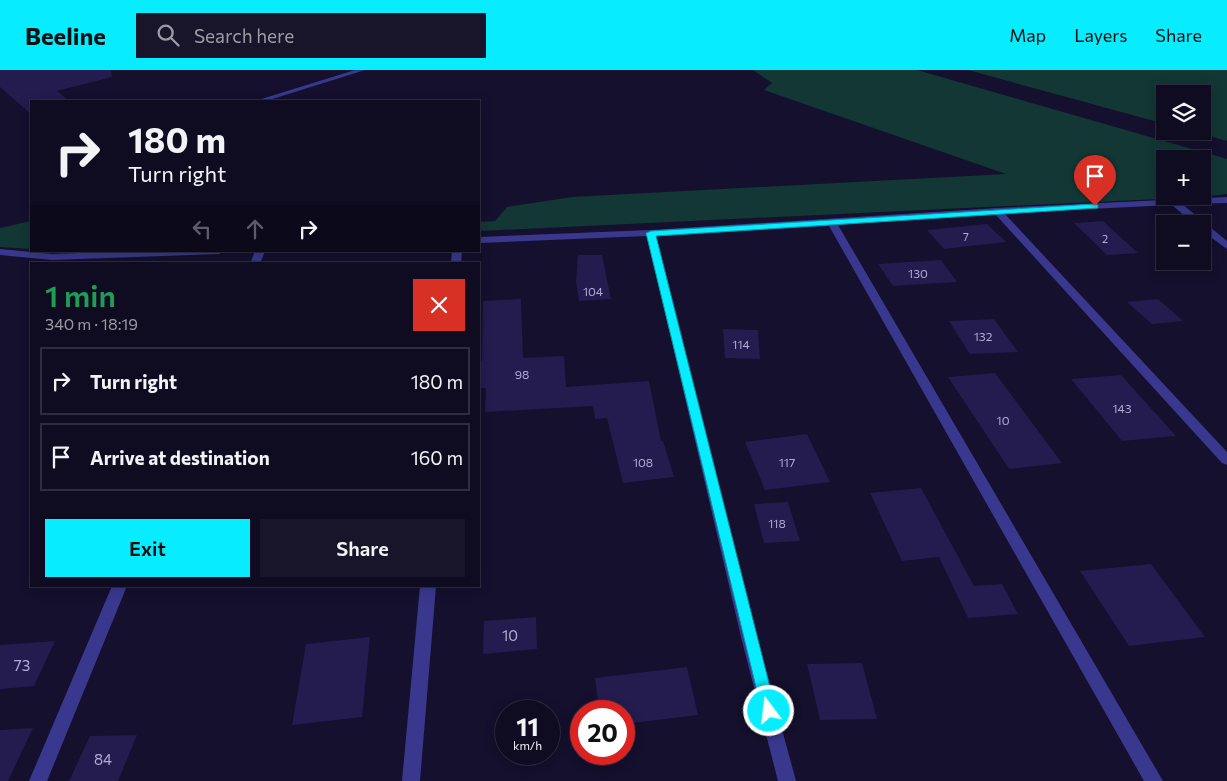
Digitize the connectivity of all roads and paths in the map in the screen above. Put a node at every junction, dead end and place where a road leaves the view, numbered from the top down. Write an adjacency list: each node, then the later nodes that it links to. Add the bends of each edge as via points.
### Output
1 (362, 70): 2 (lane)
2 (262, 100)
3 (1227, 200): 4 (lane)
4 (1211, 201)
5 (1156, 203): 7 (lane)
6 (1178, 205): 8 (lane)
7 (997, 211): 9 (lane); 16 (lane)
8 (1189, 215)
9 (832, 223): 10 (lane); 22 (lane)
10 (651, 233): 12 (lane); 21 (lane)
11 (1211, 233): 13 (lane)
12 (480, 240)
13 (1227, 246)
14 (0, 252): 15 (lane, via 52,257)
15 (190, 252)
16 (1227, 460)
17 (120, 587): 19 (lane)
18 (428, 587): 20 (lane)
19 (38, 781)
20 (411, 781)
21 (787, 781)
22 (1154, 781)

